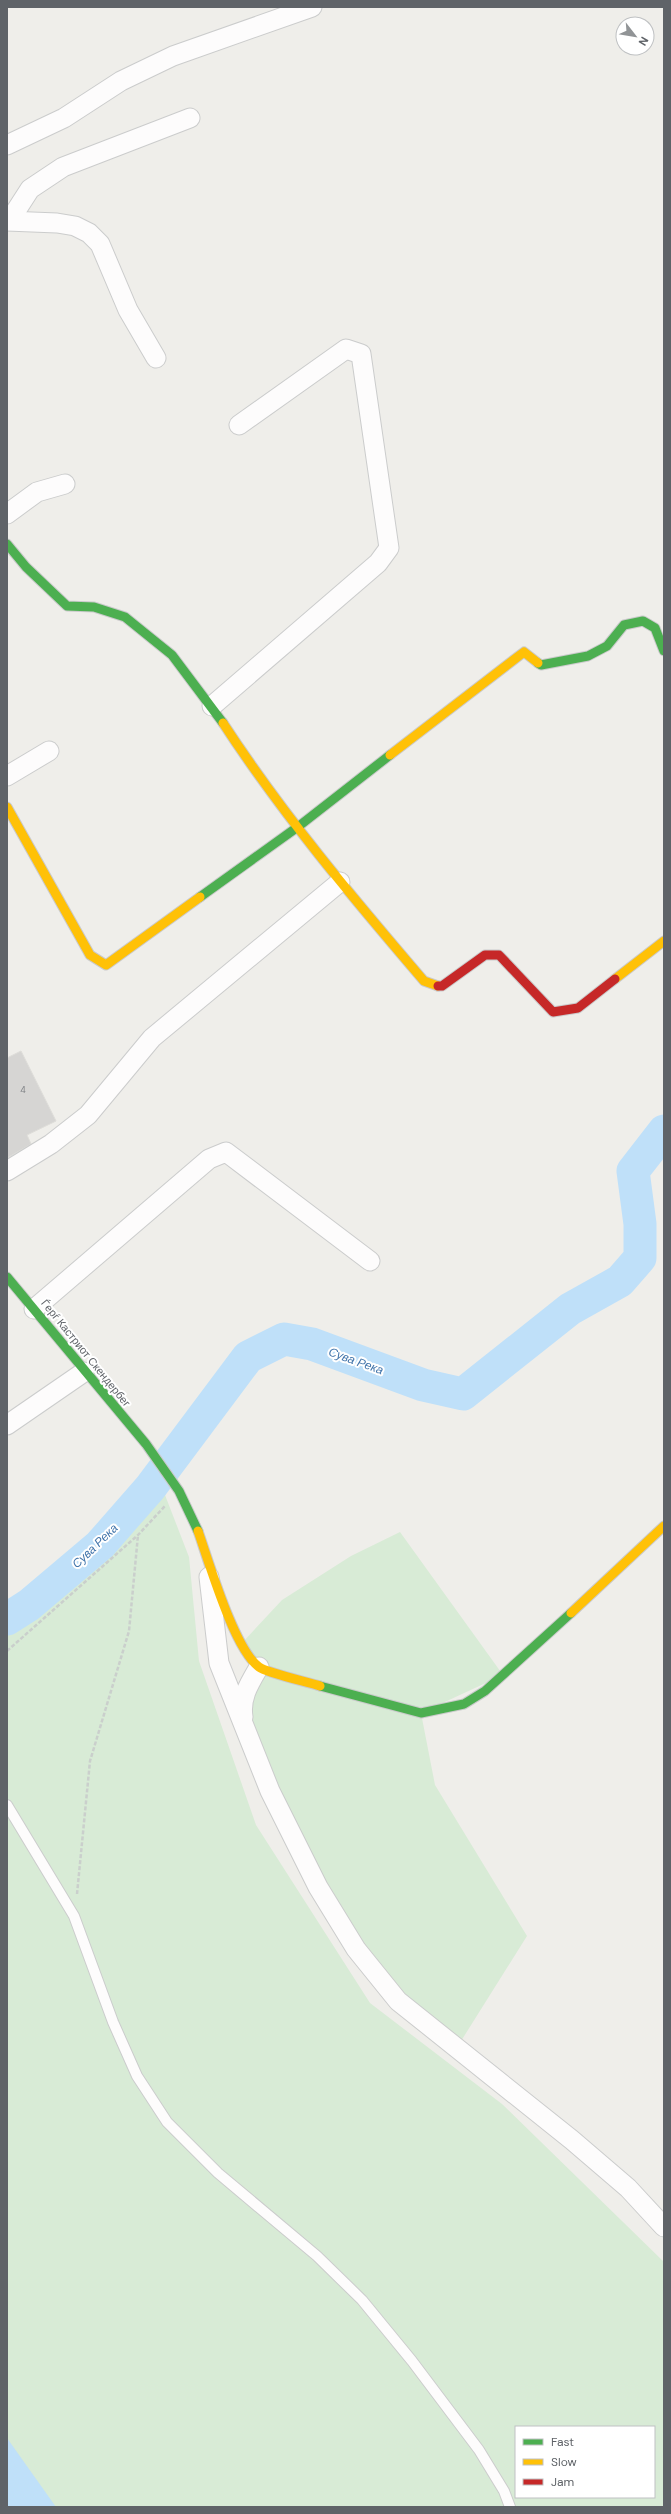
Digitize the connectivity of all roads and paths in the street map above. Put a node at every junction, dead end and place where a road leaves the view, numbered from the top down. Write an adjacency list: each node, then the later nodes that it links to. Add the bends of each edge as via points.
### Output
1 (312, 7): 3 (street, via 159,62 121,81 64,118)
2 (190, 118): 6 (street, via 63,167 30,189)
3 (28, 137): 4 (street); 5 (street)
4 (7, 145)
5 (7, 154)
6 (9, 220): 7 (street, via 63,224 75,226 89,233 100,244 128,310)
7 (156, 358)
8 (239, 425): 13 (street, via 346,348 362,354 389,548 378,563)
9 (66, 484): 10 (street, via 37,492)
10 (7, 514)
11 (7, 544): 13 (street, via 26,567 67,606 94,607 125,617 172,655)
12 (664, 651): 17 (street, via 655,628 643,621 624,625 607,646 588,656 540,665 524,652)
13 (212, 706): 17 (street, via 252,767)
14 (49, 751): 15 (street)
15 (7, 776)
16 (7, 806): 17 (street, via 90,955 106,965)
17 (299, 826): 18 (street)
18 (340, 882): 19 (street, via 424,981 442,986 484,956 499,954 553,1012 578,1008); 20 (street, via 152,1038 88,1115 51,1144)
19 (664, 941)
20 (7, 1171)
21 (370, 1261): 23 (street, via 226,1152 209,1159)
22 (7, 1277): 23 (street, Ѓерѓ Кастриот Скендербег)
23 (34, 1309): 24 (street, Ѓерѓ Кастриот Скендербег)
24 (84, 1372): 25 (street); 26 (street, Ѓерѓ Кастриот Скендербег, via 146,1444)
25 (7, 1425)
26 (179, 1491): 28 (path); 29 (street, Ѓерѓ Кастриот Скендербег, via 193,1516)
27 (664, 1526): 31 (street, via 485,1691 464,1704 421,1713 335,1691)
28 (138, 1535): 30 (path); 34 (path, via 129,1631 90,1761 81,1872)
29 (206, 1557): 31 (street, Ѓерѓ Кастриот Скендербег, via 231,1623 241,1644); 32 (street, via 219,1663)
30 (7, 1651)
31 (258, 1667): 32 (street, via 246,1688 241,1706)
32 (245, 1724): 35 (street, via 270,1790 318,1887 356,1949 398,2001 572,2140 628,2188)
33 (7, 1804): 34 (lane)
34 (74, 1916): 36 (lane, via 131,2063 167,2122 218,2173 317,2256 362,2300 479,2450 504,2491)
35 (664, 2226)
36 (510, 2507)

